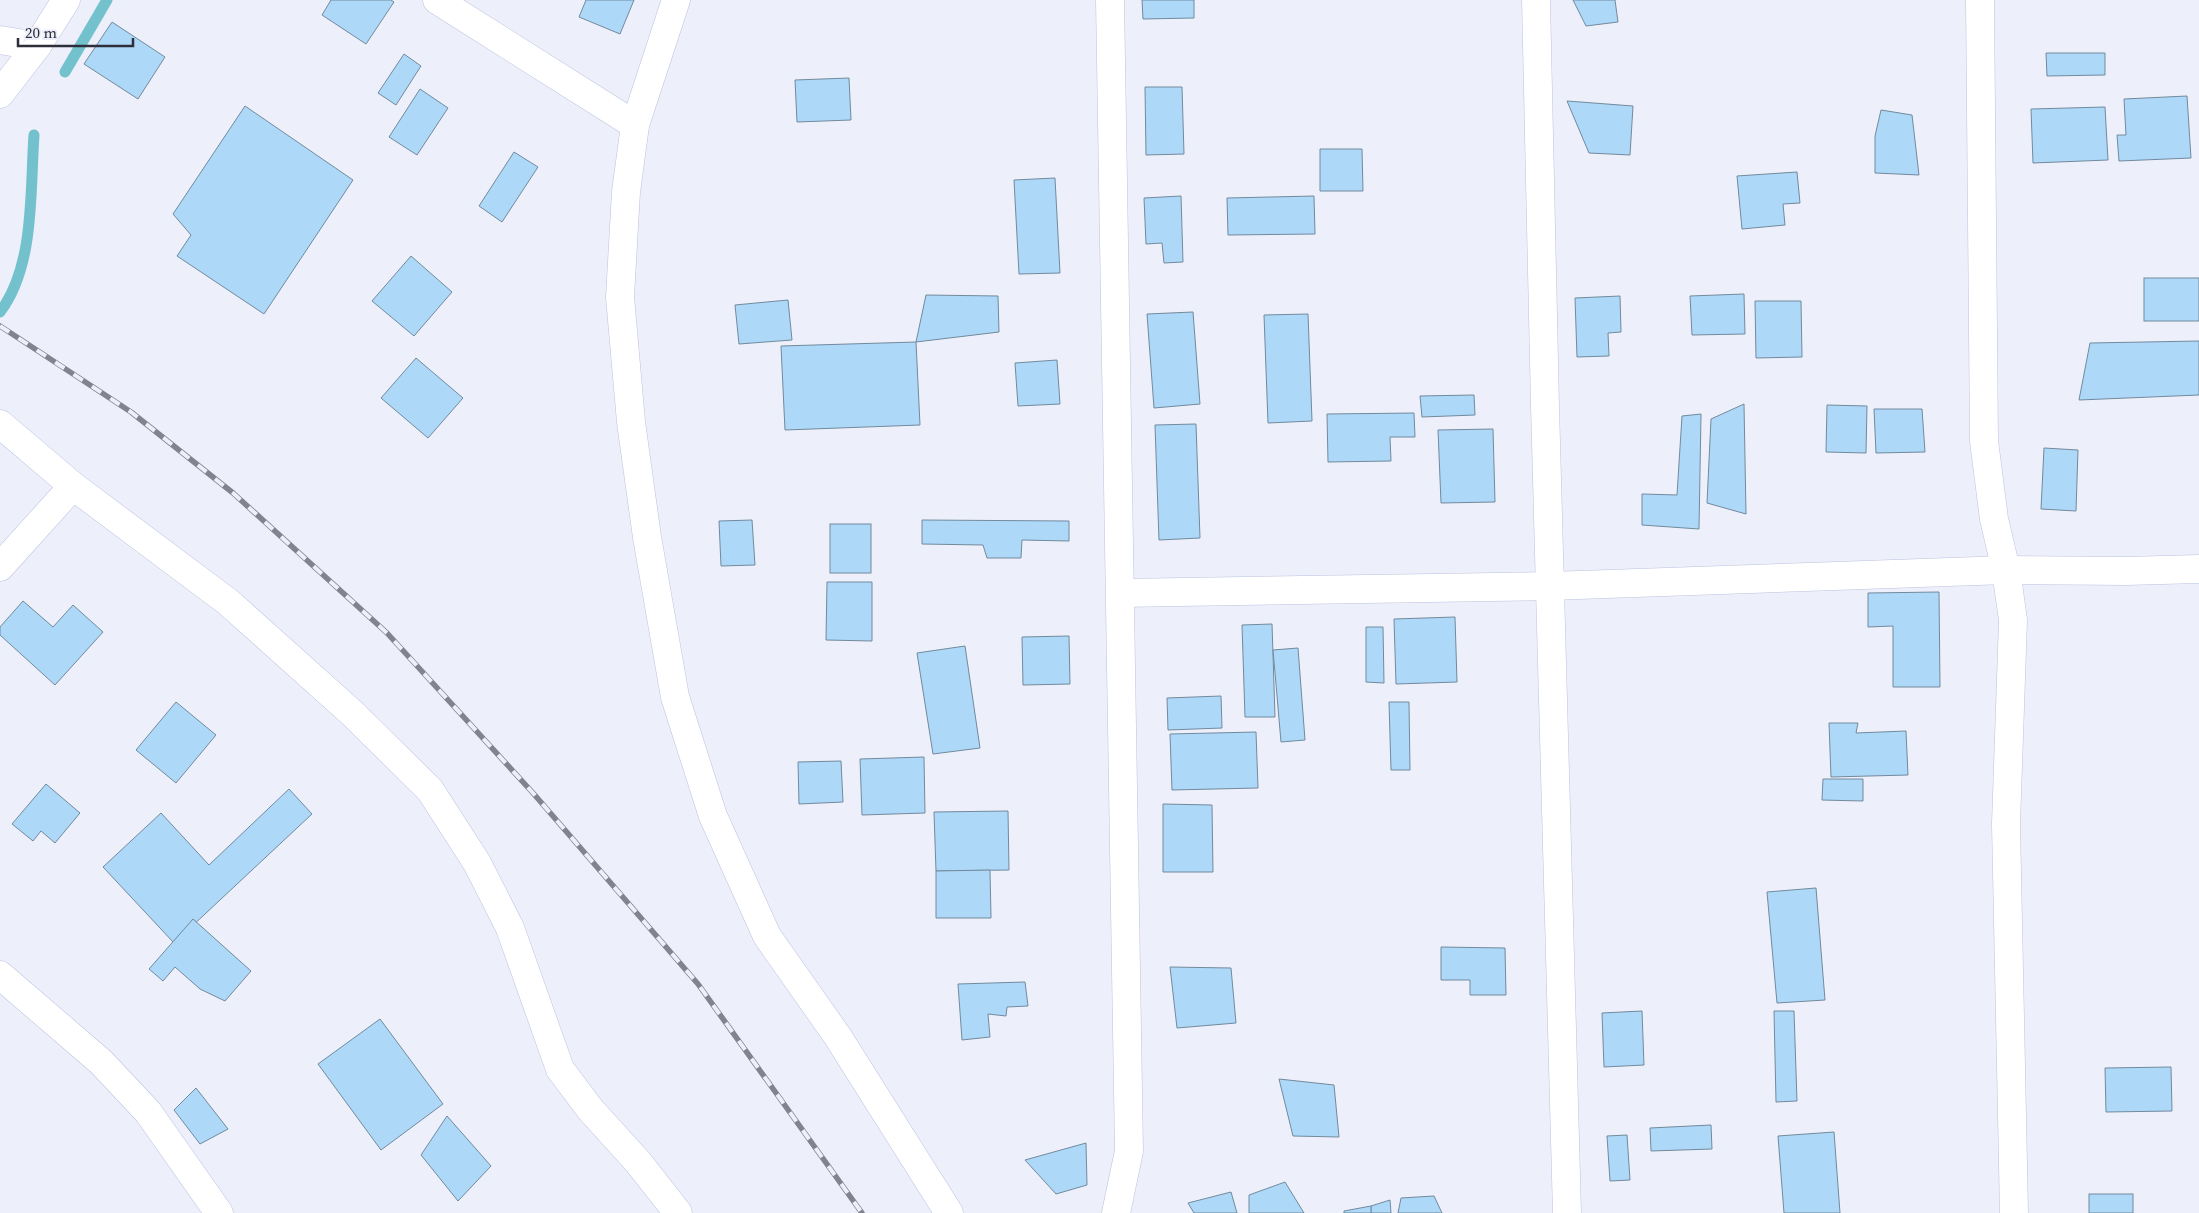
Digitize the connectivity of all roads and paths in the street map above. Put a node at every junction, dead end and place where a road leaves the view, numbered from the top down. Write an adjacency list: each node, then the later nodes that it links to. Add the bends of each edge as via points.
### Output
1 (66, 0): 8 (street)
2 (436, 0): 10 (street)
3 (676, 0): 10 (street)
4 (1110, 0): 17 (street)
5 (1536, 0): 16 (street)
6 (1980, 0): 15 (street, via 1984,441 1994,519)
7 (0, 40): 8 (street)
8 (37, 46): 9 (street)
9 (0, 94)
10 (635, 125): 21 (street, via 626,192 620,297 631,422 675,697 713,816 767,936 838,1038)
11 (0, 424): 12 (street)
12 (73, 486): 13 (street); 20 (street, via 228,602 352,713 430,790 477,862 510,928 560,1068 590,1109)
13 (0, 567)
14 (2199, 569): 15 (street)
15 (2006, 570): 16 (street); 24 (street, via 2013,620 2006,824)
16 (1550, 586): 17 (street); 23 (street)
17 (1121, 593): 22 (street, via 1129,1152)
18 (0, 975): 19 (street, via 101,1062 148,1112)
19 (219, 1213)
20 (678, 1213)
21 (949, 1213)
22 (1116, 1213)
23 (1567, 1213)
24 (2014, 1213)

